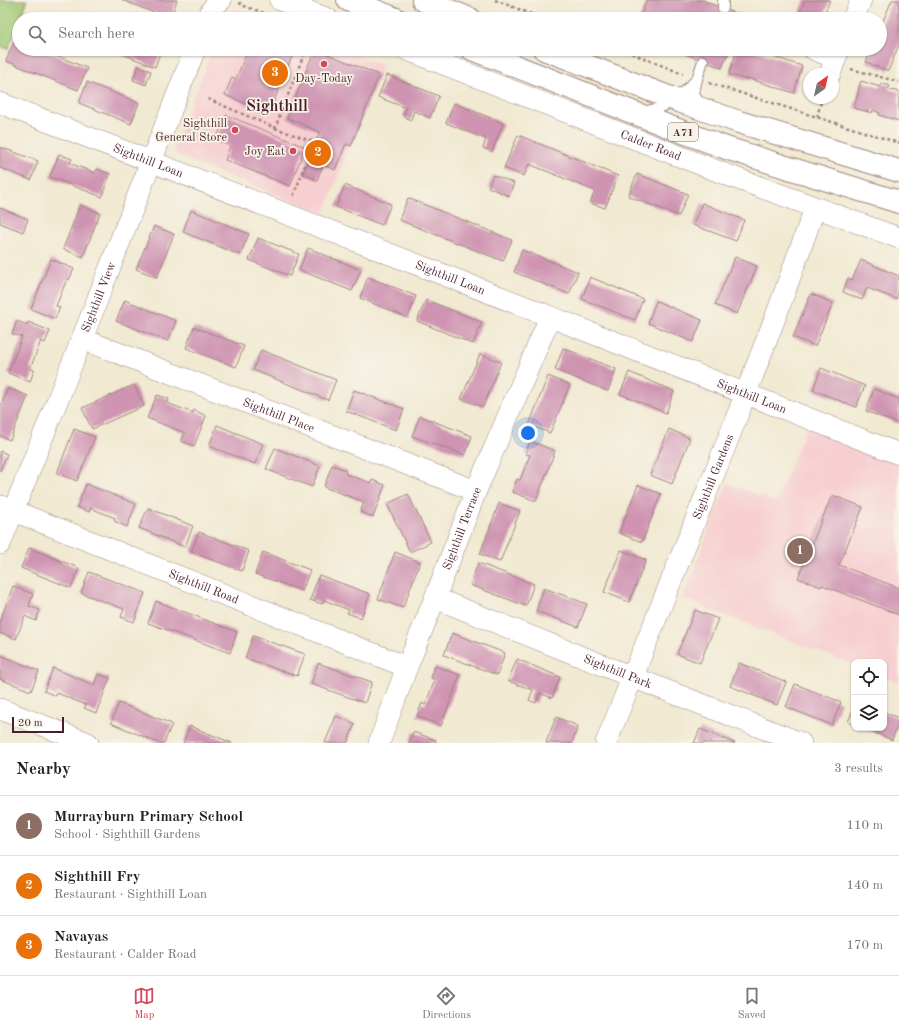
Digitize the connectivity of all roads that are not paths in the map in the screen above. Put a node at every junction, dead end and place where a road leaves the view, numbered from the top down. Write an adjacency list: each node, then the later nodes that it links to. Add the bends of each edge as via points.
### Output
1 (221, 0): 6 (street)
2 (348, 0): 8 (main road)
3 (423, 0): 9 (main road)
4 (861, 0): 10 (street)
5 (276, 8): 7 (street)
6 (210, 12)
7 (295, 12)
8 (378, 12)
9 (453, 12)
10 (856, 12)
11 (192, 56): 23 (street, Sighthill View)
12 (423, 56): 26 (street, Calder Road)
13 (490, 56): 22 (main road, Calder Road / A71)
14 (562, 56): 19 (main road, A71)
15 (824, 56): 17 (street)
16 (703, 61): 18 (lane)
17 (834, 62)
18 (696, 79): 19 (lane); 21 (lane, via 694,93)
19 (676, 100): 21 (main road, A71); 22 (lane, via 657,109)
20 (0, 103): 23 (street, Sighthill Loan)
21 (701, 109): 24 (main road, A71)
22 (636, 113): 25 (main road, Calder Road / A71, via 726,148)
23 (151, 162): 28 (street, Sighthill Loan); 29 (street, Sighthill View)
24 (899, 171)
25 (899, 202)
26 (815, 208): 27 (street, Calder Road); 30 (street, Sighthill Gardens)
27 (899, 238)
28 (550, 317): 30 (street, Sighthill Loan); 32 (street, Sighthill Terrace)
29 (82, 339): 32 (street, Sighthill Place); 33 (street, Sighthill View)
30 (746, 393): 31 (street, Sighthill Loan); 37 (street, Sighthill Gardens)
31 (899, 454)
32 (476, 490): 35 (street, Sighthill Terrace)
33 (6, 508): 34 (street, Sighthill View); 36 (street, Sighthill Road)
34 (0, 544)
35 (435, 598): 36 (street, Sighthill Terrace); 37 (street, Sighthill Park)
36 (407, 667): 40 (street, Sighthill Terrace)
37 (632, 678): 41 (street, Sighthill Gardens); 42 (street, Sighthill Park)
38 (0, 709): 39 (street)
39 (88, 743)
40 (379, 743)
41 (606, 743)
42 (800, 743)

